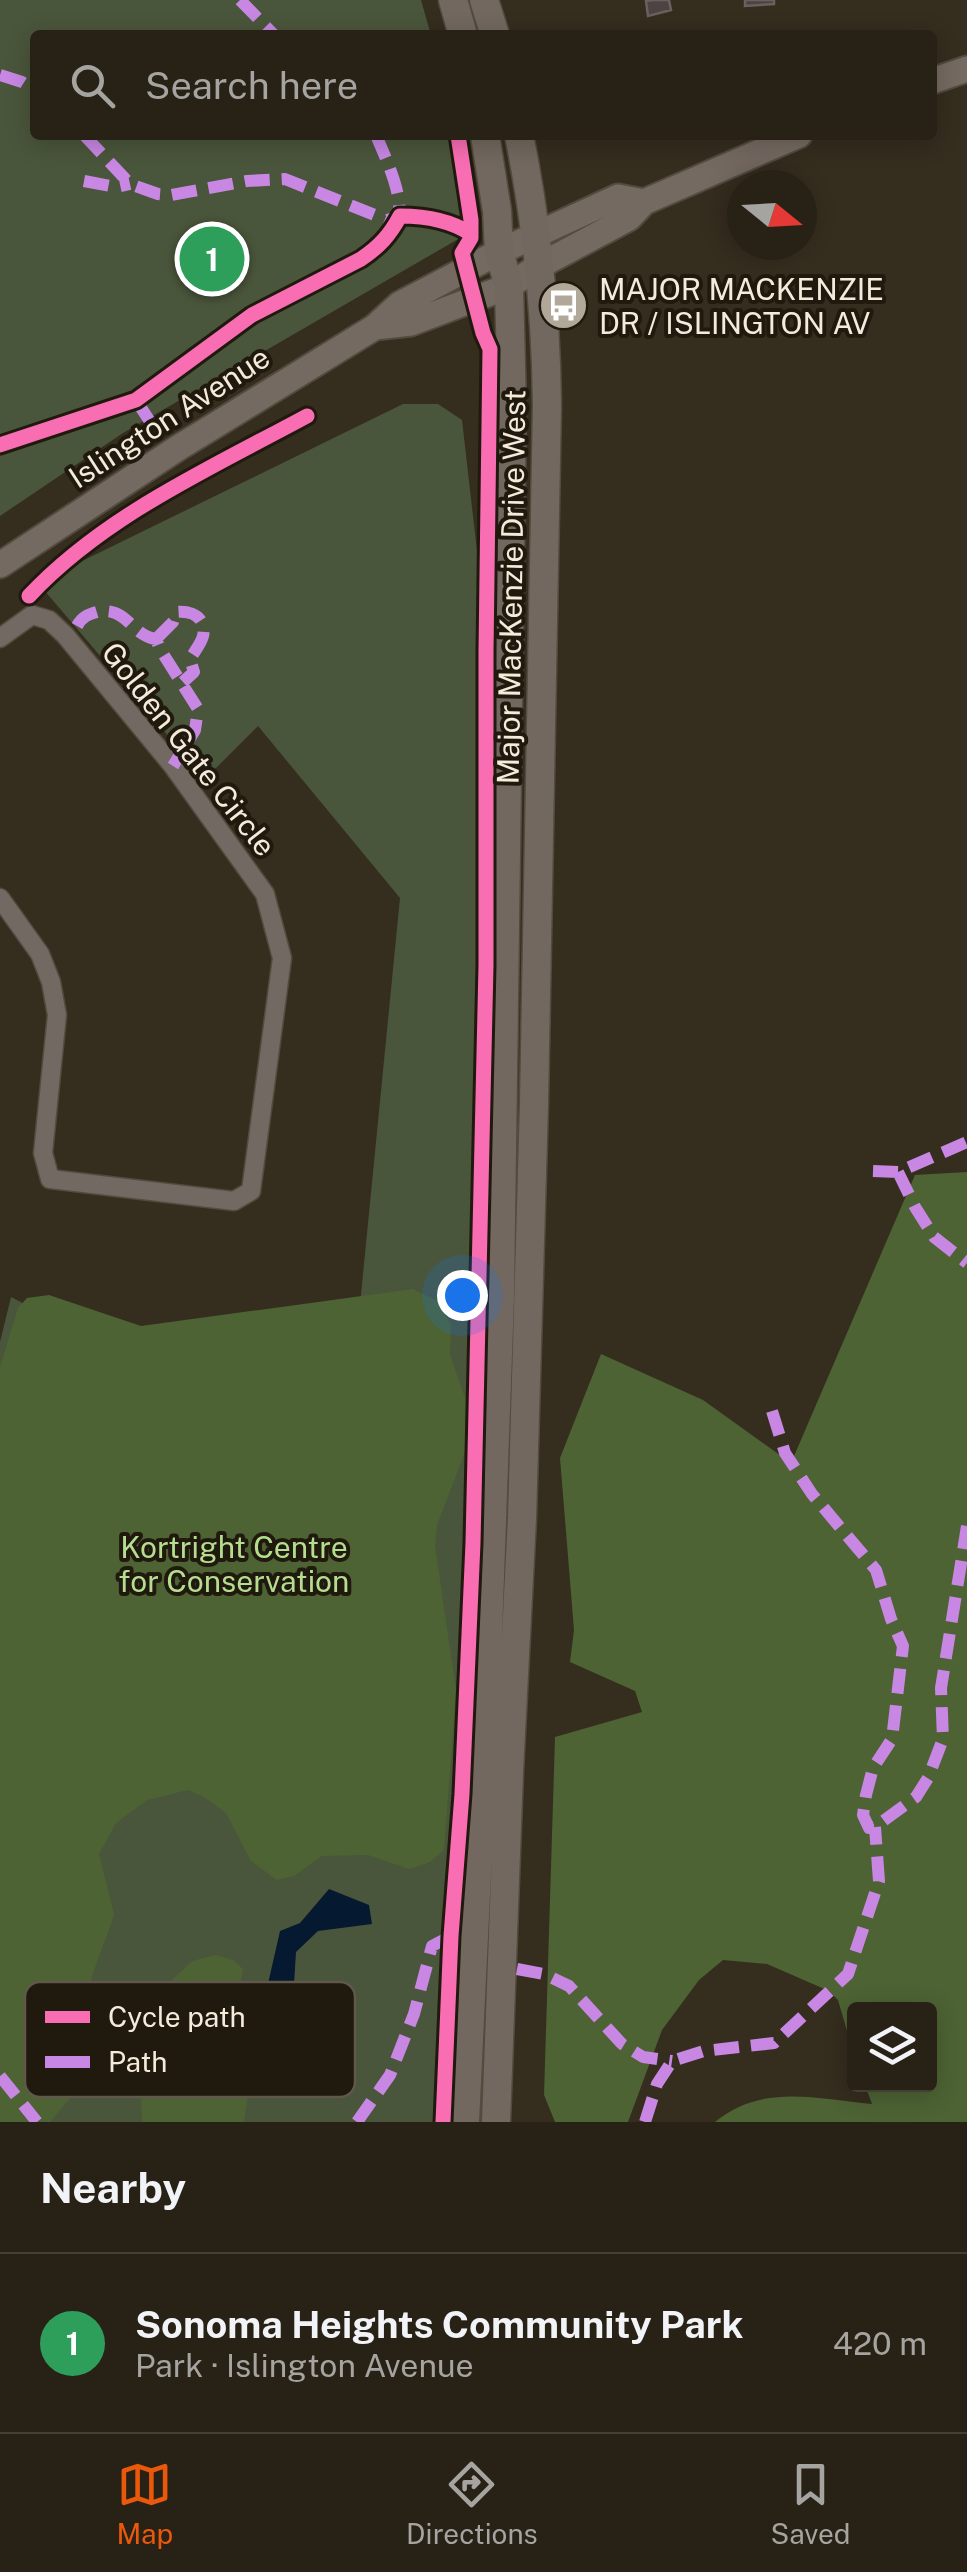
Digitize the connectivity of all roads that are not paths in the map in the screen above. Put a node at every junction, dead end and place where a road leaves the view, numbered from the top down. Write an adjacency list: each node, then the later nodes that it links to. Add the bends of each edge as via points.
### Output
1 (453, 0): 3 (main road)
2 (484, 0): 4 (main road)
3 (461, 30)
4 (493, 30)
5 (967, 68): 6 (main road)
6 (937, 79)
7 (485, 140): 12 (main road, Major MacKenzie Drive West)
8 (520, 140): 11 (main road, Major MacKenzie Drive West)
9 (787, 140): 10 (main road, Islington Avenue)
10 (644, 202): 11 (main road, Islington Avenue, via 618,196); 13 (main road, Islington Avenue, via 629,218)
11 (536, 235): 12 (main road, Islington Avenue); 13 (main road, Major MacKenzie Drive West)
12 (500, 252): 14 (main road, Major MacKenzie Drive West); 15 (main road, Islington Avenue, via 400,304)
13 (539, 266): 14 (main road, Islington Avenue); 20 (main road, Major MacKenzie Drive West, via 547,406 534,1103)
14 (508, 286): 15 (main road, Islington Avenue, via 410,323); 19 (main road, Major MacKenzie Drive West, via 500,1280)
15 (375, 327): 16 (main road, Islington Avenue)
16 (0, 565)
17 (0, 638): 18 (street, Golden Gate Circle, via 32,616 49,620 172,766 265,894 282,958 251,1191 234,1200 50,1178 43,1153 57,1015 40,954)
18 (0, 898)
19 (465, 2122)
20 (496, 2122)

